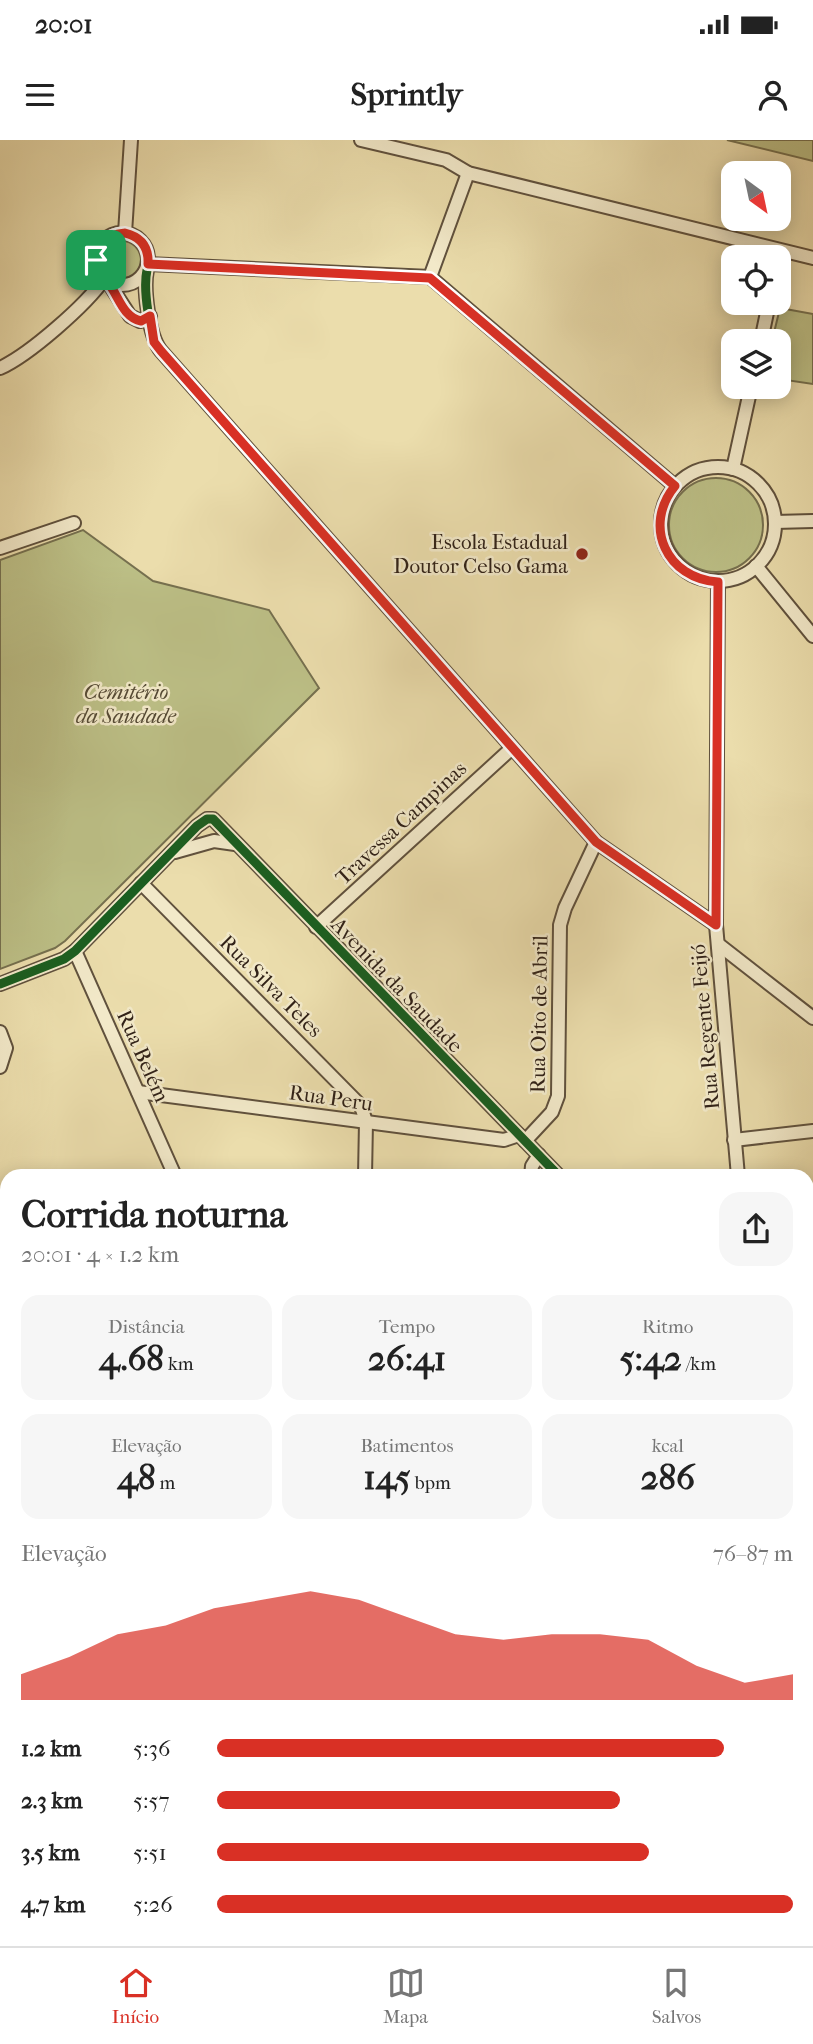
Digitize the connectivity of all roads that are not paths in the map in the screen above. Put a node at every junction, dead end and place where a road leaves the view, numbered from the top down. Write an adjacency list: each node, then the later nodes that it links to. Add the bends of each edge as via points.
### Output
1 (131, 140): 4 (street)
2 (361, 140): 3 (street, via 446,160)
3 (468, 173): 5 (street); 9 (street)
4 (125, 233): 8 (street, via 144,243); 10 (street, via 112,235 99,247 96,264)
5 (749, 245)
6 (791, 255): 7 (street)
7 (813, 258)
8 (148, 267): 9 (street); 10 (street, via 142,278 130,285); 11 (street)
9 (430, 278): 15 (street)
10 (106, 280): 11 (street, via 130,316 141,321); 12 (street, via 26,352)
11 (150, 316): 23 (street, via 154,342 161,351)
12 (0, 368)
13 (748, 399): 14 (street)
14 (733, 469): 15 (street, via 700,470); 17 (street, via 761,487 771,502)
15 (675, 486): 21 (street, via 661,512 665,548 689,574)
16 (813, 521): 17 (street)
17 (775, 522): 20 (street, via 771,545)
18 (74, 523): 19 (street)
19 (1, 545)
20 (756, 566): 21 (street, via 740,577); 22 (street)
21 (718, 582): 30 (street, Rua Regente Feijó)
22 (813, 636)
23 (512, 748): 26 (street); 31 (street, Travessa Campinas)
24 (215, 822): 25 (street, via 220,833); 27 (street, Avenida da Saudade); 28 (street, via 202,822)
25 (214, 841): 27 (street); 28 (street)
26 (596, 842): 30 (street); 41 (street, Rua Oito de Abril, via 560,925 558,1096 552,1112)
27 (235, 844): 31 (street, Avenida da Saudade)
28 (167, 856): 29 (street)
29 (141, 883): 33 (street); 39 (street, Rua Silva Teles, via 349,1092 361,1106)
30 (716, 925): 32 (street, Rua Regente Feijó)
31 (317, 927): 41 (street, Avenida da Saudade)
32 (718, 944): 35 (street); 42 (street, Rua Regente Feijó)
33 (75, 951): 34 (street); 38 (street, Rua Belém)
34 (0, 984)
35 (813, 1018)
36 (0, 1032): 37 (street, via 6,1048)
37 (0, 1067)
38 (138, 1092): 39 (street, Rua Peru); 44 (street, Rua Belém)
39 (366, 1122): 41 (street, Rua Peru, via 504,1140); 45 (street)
40 (813, 1131): 42 (street)
41 (522, 1138): 43 (street, Avenida da Saudade)
42 (734, 1140): 48 (street, Rua Regente Feijó)
43 (539, 1155): 46 (street); 47 (street, Avenida da Saudade)
44 (172, 1169)
45 (365, 1169)
46 (532, 1169)
47 (552, 1169)
48 (737, 1169)

